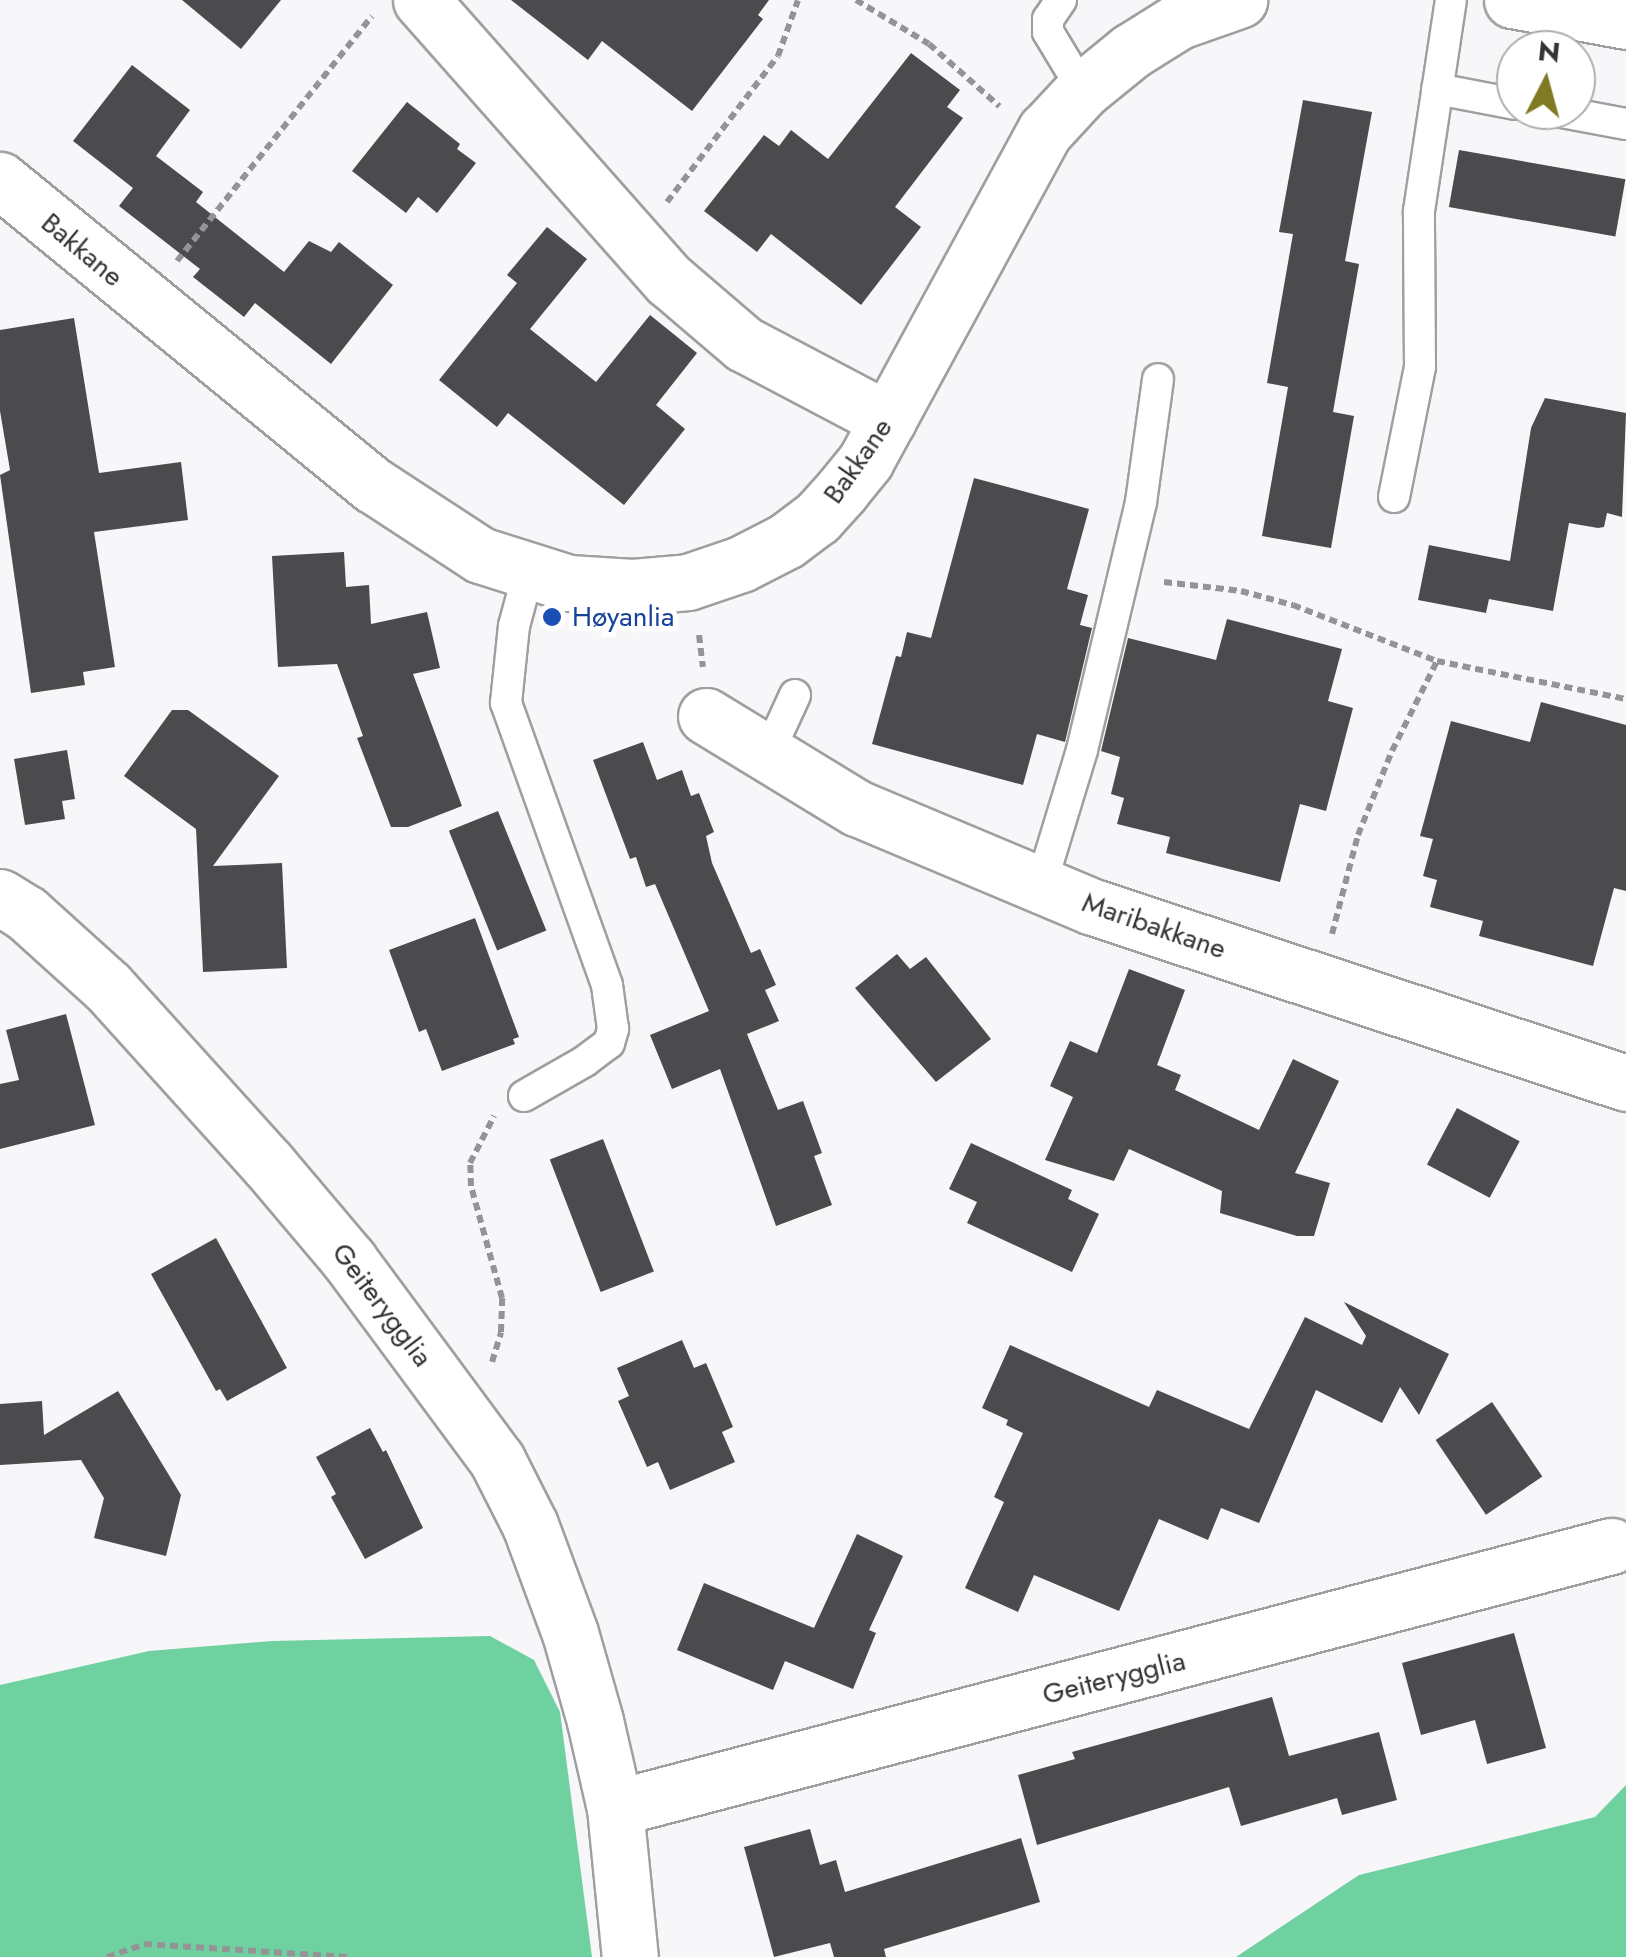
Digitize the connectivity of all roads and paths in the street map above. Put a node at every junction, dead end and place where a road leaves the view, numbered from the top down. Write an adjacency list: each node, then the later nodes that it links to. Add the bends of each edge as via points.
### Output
1 (798, 0): 16 (path, via 778,56)
2 (856, 0): 12 (path, via 930,44)
3 (1239, 0): 10 (street, Bakkane, via 1179,22)
4 (1451, 0): 9 (lane)
5 (1512, 0): 8 (street)
6 (398, 6): 16 (street); 17 (path)
7 (1045, 6): 10 (lane, via 1048,32)
8 (1626, 21)
9 (1437, 89): 11 (lane); 20 (lane, via 1419,212 1420,367)
10 (1083, 90): 19 (street, Bakkane, via 1029,157)
11 (1496, 100)
12 (1007, 113)
13 (1596, 118): 14 (lane)
14 (1626, 124)
15 (0, 180): 17 (street, Bakkane)
16 (639, 245): 19 (street, via 744,344)
17 (144, 302): 21 (street, Bakkane, via 374,485 480,556)
18 (1158, 380): 22 (lane, via 1151,452)
19 (888, 420): 21 (street, Bakkane, via 866,460 817,518 741,564 688,582 634,587)
20 (1394, 497)
21 (528, 574): 32 (lane, via 506,702 607,985 613,1029 609,1043)
22 (1123, 579): 23 (path, via 1242,591); 28 (lane, via 1082,750)
23 (1437, 661): 25 (path); 30 (path, via 1358,834)
24 (795, 695): 27 (lane)
25 (1626, 699)
26 (706, 716): 27 (street, Maribakkane)
27 (767, 756): 28 (street, Maribakkane, via 857,808)
28 (1040, 885): 30 (street, Maribakkane)
29 (0, 897): 33 (street, Geiterygglia, via 108,987 268,1164)
30 (1320, 978): 31 (street, Maribakkane)
31 (1626, 1083)
32 (524, 1096): 33 (path, via 492,1118 470,1163 502,1298 501,1332 493,1360)
33 (456, 1402): 35 (street, Geiterygglia, via 497,1460 530,1525 570,1633)
34 (1612, 1546): 35 (street, Geiterygglia)
35 (616, 1808): 38 (street, Geiterygglia)
36 (107, 1957): 37 (path, via 144,1944)
37 (349, 1957)
38 (630, 1957)

